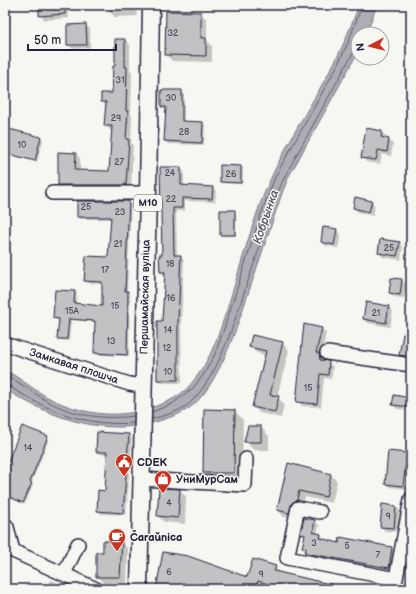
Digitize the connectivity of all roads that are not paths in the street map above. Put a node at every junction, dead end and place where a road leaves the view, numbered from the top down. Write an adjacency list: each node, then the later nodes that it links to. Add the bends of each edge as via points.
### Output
1 (151, 5): 3 (main road, Першамайская вуліца / М10)
2 (52, 193): 3 (street)
3 (148, 193): 7 (main road, Першамайская вуліца / М10)
4 (5, 344): 7 (street, Замкавая плошча, via 129,384)
5 (327, 353): 6 (street)
6 (411, 365)
7 (143, 386): 9 (main road, Першамайская вуліца / М10)
8 (246, 459): 9 (street, via 245,485)
9 (141, 479): 18 (main road, Першамайская вуліца / М10)
10 (411, 499): 16 (street)
11 (320, 512): 16 (street, via 298,508 287,558)
12 (5, 524): 14 (street)
13 (78, 544): 15 (street)
14 (9, 554): 15 (street)
15 (64, 574): 17 (street)
16 (395, 584)
17 (96, 589)
18 (138, 589)

